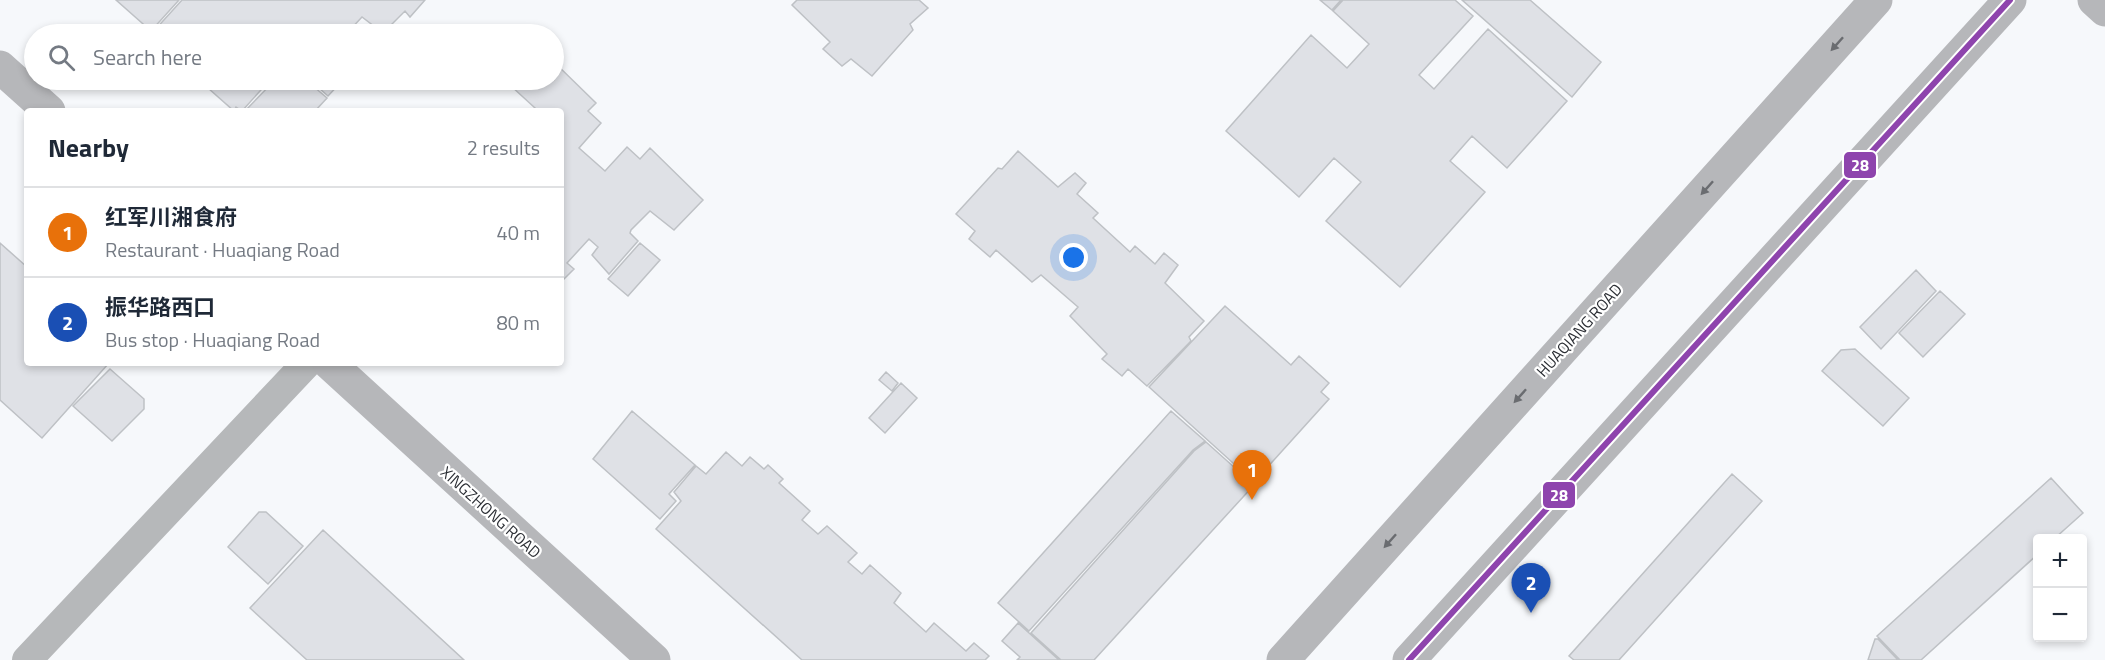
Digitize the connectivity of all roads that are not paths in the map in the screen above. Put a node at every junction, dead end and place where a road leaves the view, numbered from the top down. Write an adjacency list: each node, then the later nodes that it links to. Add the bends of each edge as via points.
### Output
1 (1876, 0): 13 (main road, HUAQIANG ROAD, one-way to 13)
2 (2010, 0): 14 (main road)
3 (2094, 0): 4 (main road)
4 (2105, 10)
5 (0, 68): 6 (main road)
6 (24, 89)
7 (25, 90): 8 (main road)
8 (46, 108)
9 (304, 366): 11 (lane)
10 (331, 366): 12 (main road, XINGZHONG ROAD)
11 (27, 660)
12 (654, 660)
13 (1283, 660)
14 (1409, 660)

